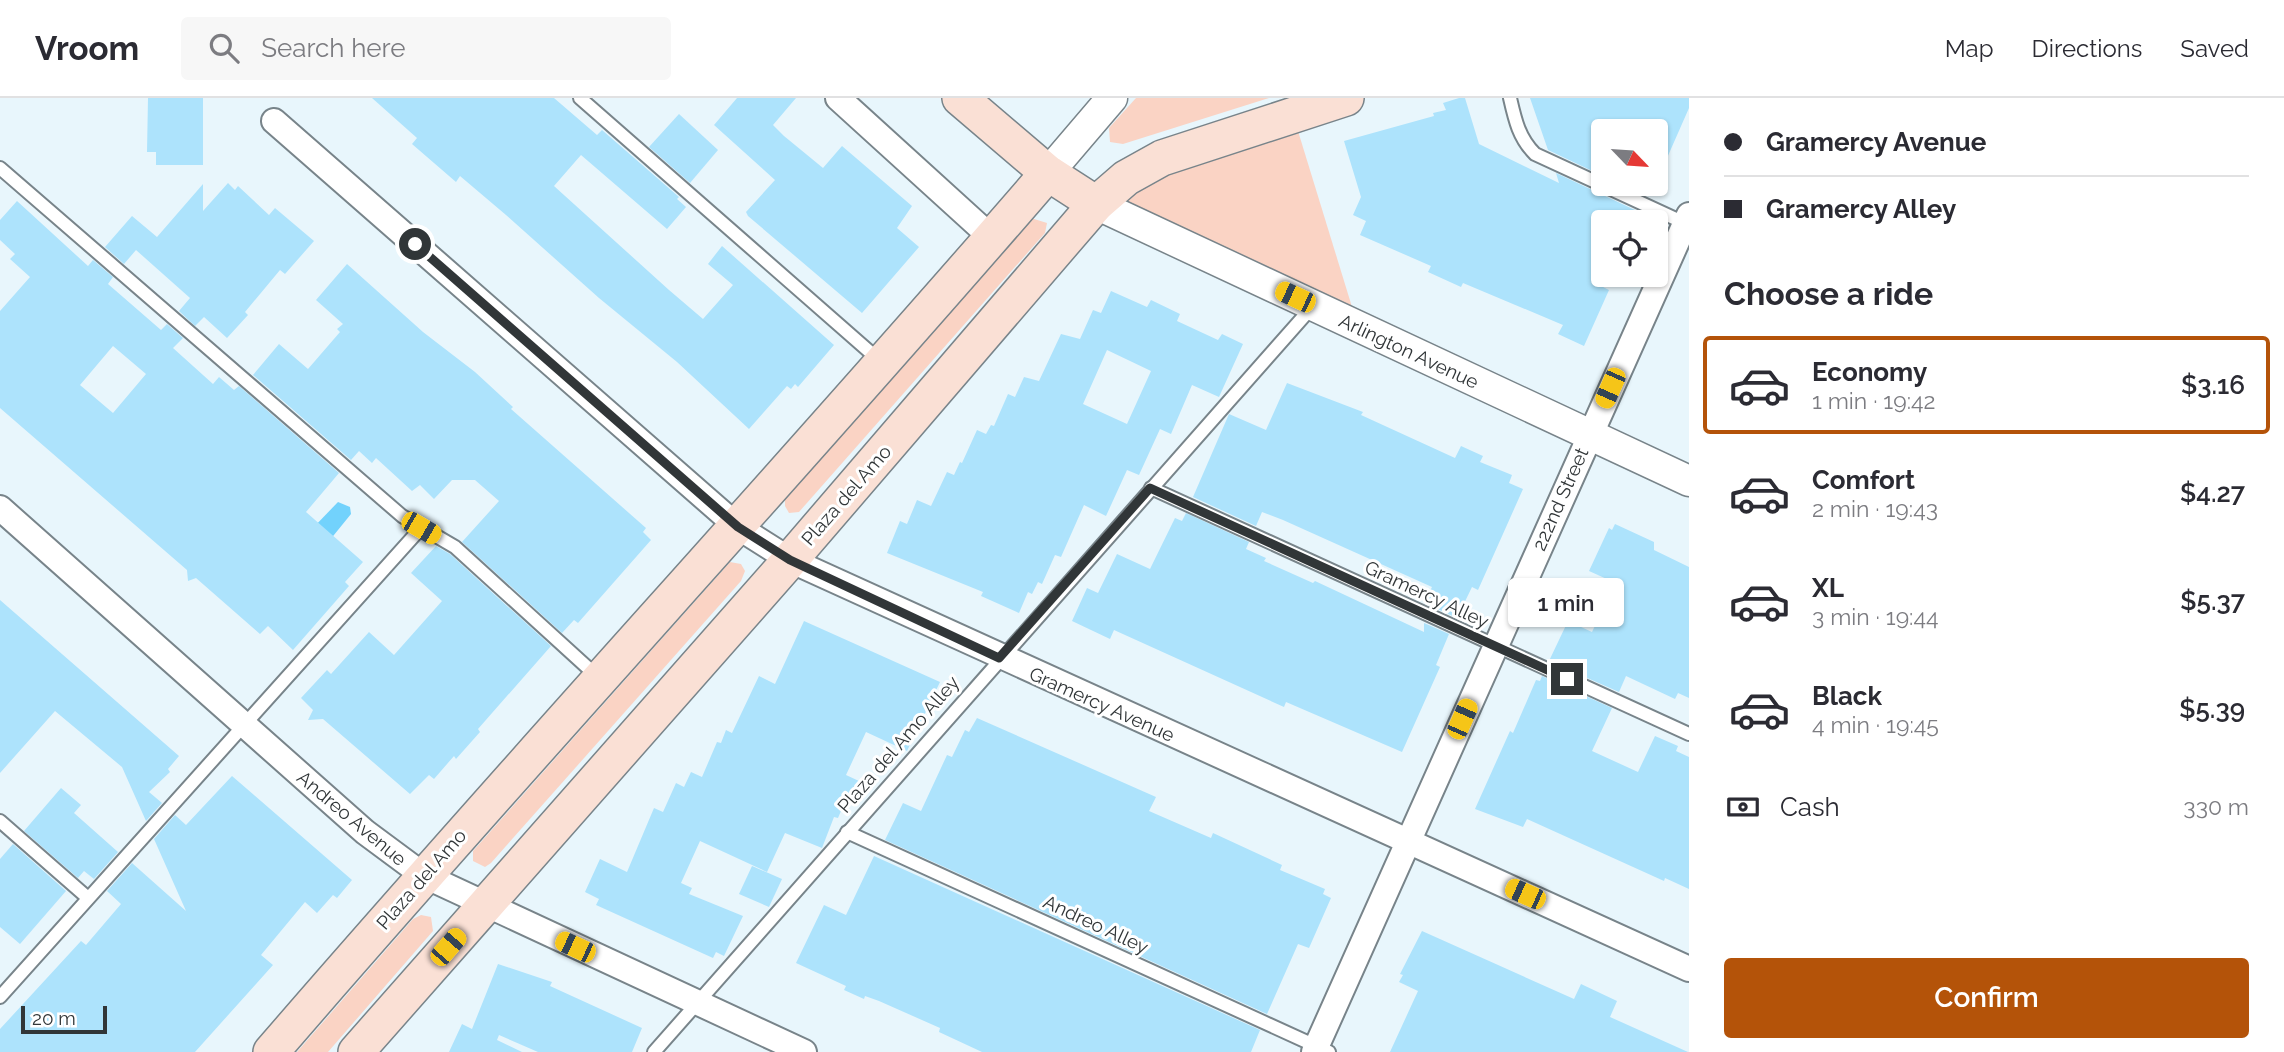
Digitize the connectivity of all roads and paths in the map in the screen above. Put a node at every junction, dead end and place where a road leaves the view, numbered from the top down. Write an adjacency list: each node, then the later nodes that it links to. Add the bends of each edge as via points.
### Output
1 (579, 98): 14 (lane)
2 (838, 98): 12 (street)
3 (960, 98): 9 (main road, Arlington Avenue)
4 (1112, 98): 9 (street)
5 (1346, 98): 10 (main road, Plaza del Amo, via 1162,158 1126,178)
6 (1510, 98): 11 (lane, via 1524,144 1535,154)
7 (274, 121): 19 (street, Gramercy Avenue)
8 (0, 168): 20 (lane, via 391,507)
9 (1048, 173): 10 (main road, Arlington Avenue); 12 (main road, Plaza del Amo)
10 (1096, 204): 13 (street, Arlington Avenue); 21 (main road, Plaza del Amo)
11 (1688, 221): 15 (street, 222nd Street)
12 (992, 238): 14 (main road, Plaza del Amo)
13 (1313, 306): 15 (street, Arlington Avenue); 17 (lane, Plaza del Amo Alley)
14 (882, 363): 19 (main road, Plaza del Amo)
15 (1588, 435): 16 (street, Arlington Avenue); 22 (street, 222nd Street)
16 (1689, 481)
17 (1150, 488): 22 (lane, Gramercy Alley); 23 (lane, Plaza del Amo Alley)
18 (0, 508): 25 (street, Andreo Avenue)
19 (738, 527): 21 (street, Gramercy Avenue); 24 (main road, Plaza del Amo)
20 (421, 528): 24 (lane, via 455,547); 25 (lane)
21 (790, 560): 23 (street, Gramercy Avenue); 32 (main road, Plaza del Amo)
22 (1494, 646): 26 (lane, Gramercy Alley); 29 (street, 222nd Street)
23 (999, 658): 28 (lane, Plaza del Amo Alley); 29 (street, Gramercy Avenue)
24 (601, 679): 30 (main road, Plaza del Amo)
25 (245, 726): 30 (street, Andreo Avenue, via 365,832); 31 (lane)
26 (1689, 734)
27 (0, 821): 31 (lane)
28 (847, 832): 35 (lane, Plaza del Amo Alley); 36 (lane, Andreo Alley)
29 (1408, 841): 33 (street, Gramercy Avenue); 36 (street, 222nd Street)
30 (423, 876): 32 (street, Andreo Avenue); 37 (main road, Plaza del Amo)
31 (88, 898): 34 (lane)
32 (485, 905): 35 (street, Andreo Avenue); 38 (main road, Plaza del Amo)
33 (1689, 969)
34 (0, 997)
35 (698, 1003): 39 (lane, Plaza del Amo Alley); 40 (street, Andreo Avenue)
36 (1320, 1050)
37 (271, 1052)
38 (356, 1052)
39 (654, 1052)
40 (804, 1052)

